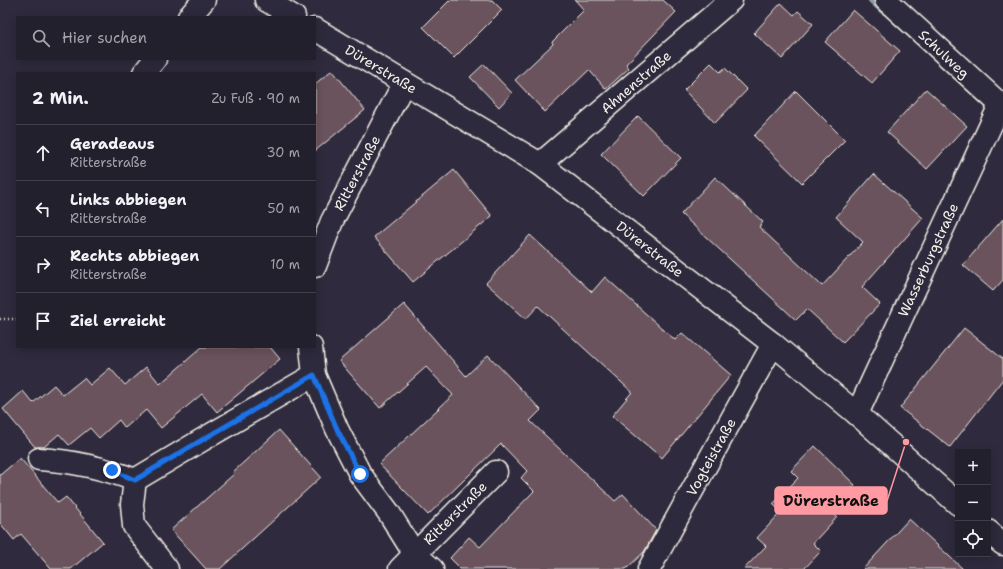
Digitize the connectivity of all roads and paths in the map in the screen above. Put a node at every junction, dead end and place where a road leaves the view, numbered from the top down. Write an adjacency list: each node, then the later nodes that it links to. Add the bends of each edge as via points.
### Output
1 (204, 0): 5 (street)
2 (266, 0): 6 (street)
3 (731, 0): 12 (street, Ahnenstraße)
4 (886, 0): 11 (street, Schulweg)
5 (190, 16)
6 (292, 16)
7 (316, 31): 10 (street, Dürerstraße)
8 (154, 60): 9 (street)
9 (145, 72)
10 (404, 83): 12 (street, Dürerstraße); 13 (street, Ritterstraße, via 332,221)
11 (1002, 106): 19 (street, Wasserburgstraße)
12 (540, 164): 16 (street, Dürerstraße)
13 (316, 262)
14 (0, 319): 15 (path)
15 (16, 319)
16 (773, 344): 19 (street, Dürerstraße); 29 (street, Vogteistraße)
17 (311, 348): 18 (street, Ritterstraße)
18 (314, 375): 22 (street); 26 (street, Ritterstraße, via 360,474 389,513)
19 (857, 414): 23 (street, Dürerstraße)
20 (39, 459): 22 (street, via 63,460 112,470)
21 (496, 472): 26 (street, Ritterstraße)
22 (135, 480): 27 (street, via 132,504 134,526)
23 (955, 501)
24 (991, 534): 25 (street)
25 (1003, 544)
26 (407, 561): 28 (street, Ritterstraße)
27 (167, 569)
28 (432, 569)
29 (649, 569)

